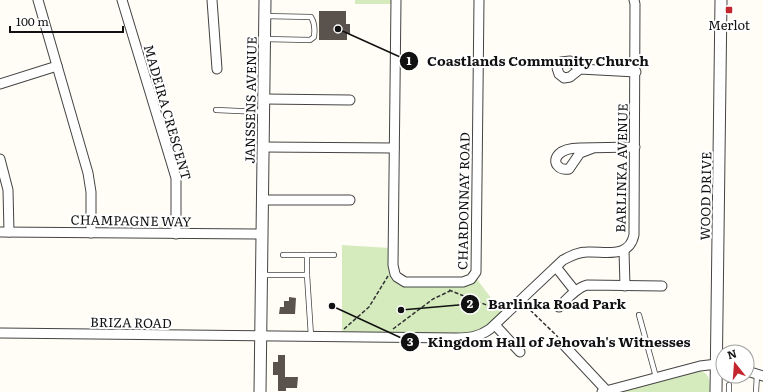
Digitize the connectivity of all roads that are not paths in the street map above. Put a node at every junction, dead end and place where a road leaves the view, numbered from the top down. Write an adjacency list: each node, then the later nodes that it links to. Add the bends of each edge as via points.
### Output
1 (38, 0): 11 (street)
2 (212, 0): 12 (street)
3 (264, 0): 9 (street, JANSSENS AVENUE)
4 (396, 0): 22 (street)
5 (479, 0): 22 (street, CHARDONNAY ROAD, via 477,269 469,281 405,282 397,277 394,269)
6 (634, 0): 14 (street, BARLINKA AVENUE)
7 (721, 0): 48 (street, WOOD DRIVE)
8 (126, 1): 29 (street, MADEIRA CRESCENT, via 176,178)
9 (264, 16): 10 (street, JANSSENS AVENUE); 10 (lane, via 311,17 314,23 314,37 310,40)
10 (264, 39): 16 (street, JANSSENS AVENUE)
11 (57, 66): 15 (street); 28 (street, via 90,181)
12 (217, 68)
13 (580, 69): 14 (street)
14 (636, 72): 21 (street, BARLINKA AVENUE)
15 (0, 84)
16 (264, 99): 17 (street); 19 (street, JANSSENS AVENUE)
17 (350, 100)
18 (216, 110): 19 (lane)
19 (264, 112): 20 (street, JANSSENS AVENUE)
20 (263, 147): 22 (street); 25 (street, JANSSENS AVENUE)
21 (635, 147): 23 (street); 31 (street, BARLINKA AVENUE, via 634,235 632,242)
22 (394, 148)
23 (593, 148)
24 (0, 159): 27 (street, via 8,190)
25 (263, 200): 26 (street); 30 (street, JANSSENS AVENUE)
26 (350, 200)
27 (4, 232): 28 (street, CHAMPAGNE WAY)
28 (91, 233): 29 (street, CHAMPAGNE WAY)
29 (176, 234): 30 (street, CHAMPAGNE WAY)
30 (262, 234): 37 (street, JANSSENS AVENUE)
31 (624, 250): 35 (street, BARLINKA AVENUE, via 579,253 563,260); 38 (street)
32 (282, 255): 33 (lane)
33 (307, 255): 34 (lane); 36 (lane)
34 (334, 255)
35 (556, 267): 40 (street); 43 (street, BARLINKA AVENUE)
36 (307, 275): 37 (lane); 46 (lane)
37 (263, 276): 45 (street, JANSSENS AVENUE)
38 (625, 286): 39 (street); 40 (street, via 587,285)
39 (662, 286)
40 (576, 291): 41 (street)
41 (559, 307)
42 (639, 315): 52 (lane)
43 (494, 325): 46 (street, BARLINKA AVENUE, via 484,334 468,338); 49 (street)
44 (0, 333): 45 (street, BRIZA ROAD)
45 (261, 336): 46 (street, BARLINKA AVENUE); 56 (street, JANSSENS AVENUE)
46 (311, 336)
47 (562, 343): 55 (street)
48 (720, 344)
49 (520, 352)
50 (715, 365): 52 (street, via 700,366)
51 (760, 375): 58 (lane)
52 (656, 377): 54 (street)
53 (729, 385): 57 (lane)
54 (629, 388): 55 (street)
55 (604, 391)
56 (260, 392)
57 (729, 392)
58 (756, 392)

